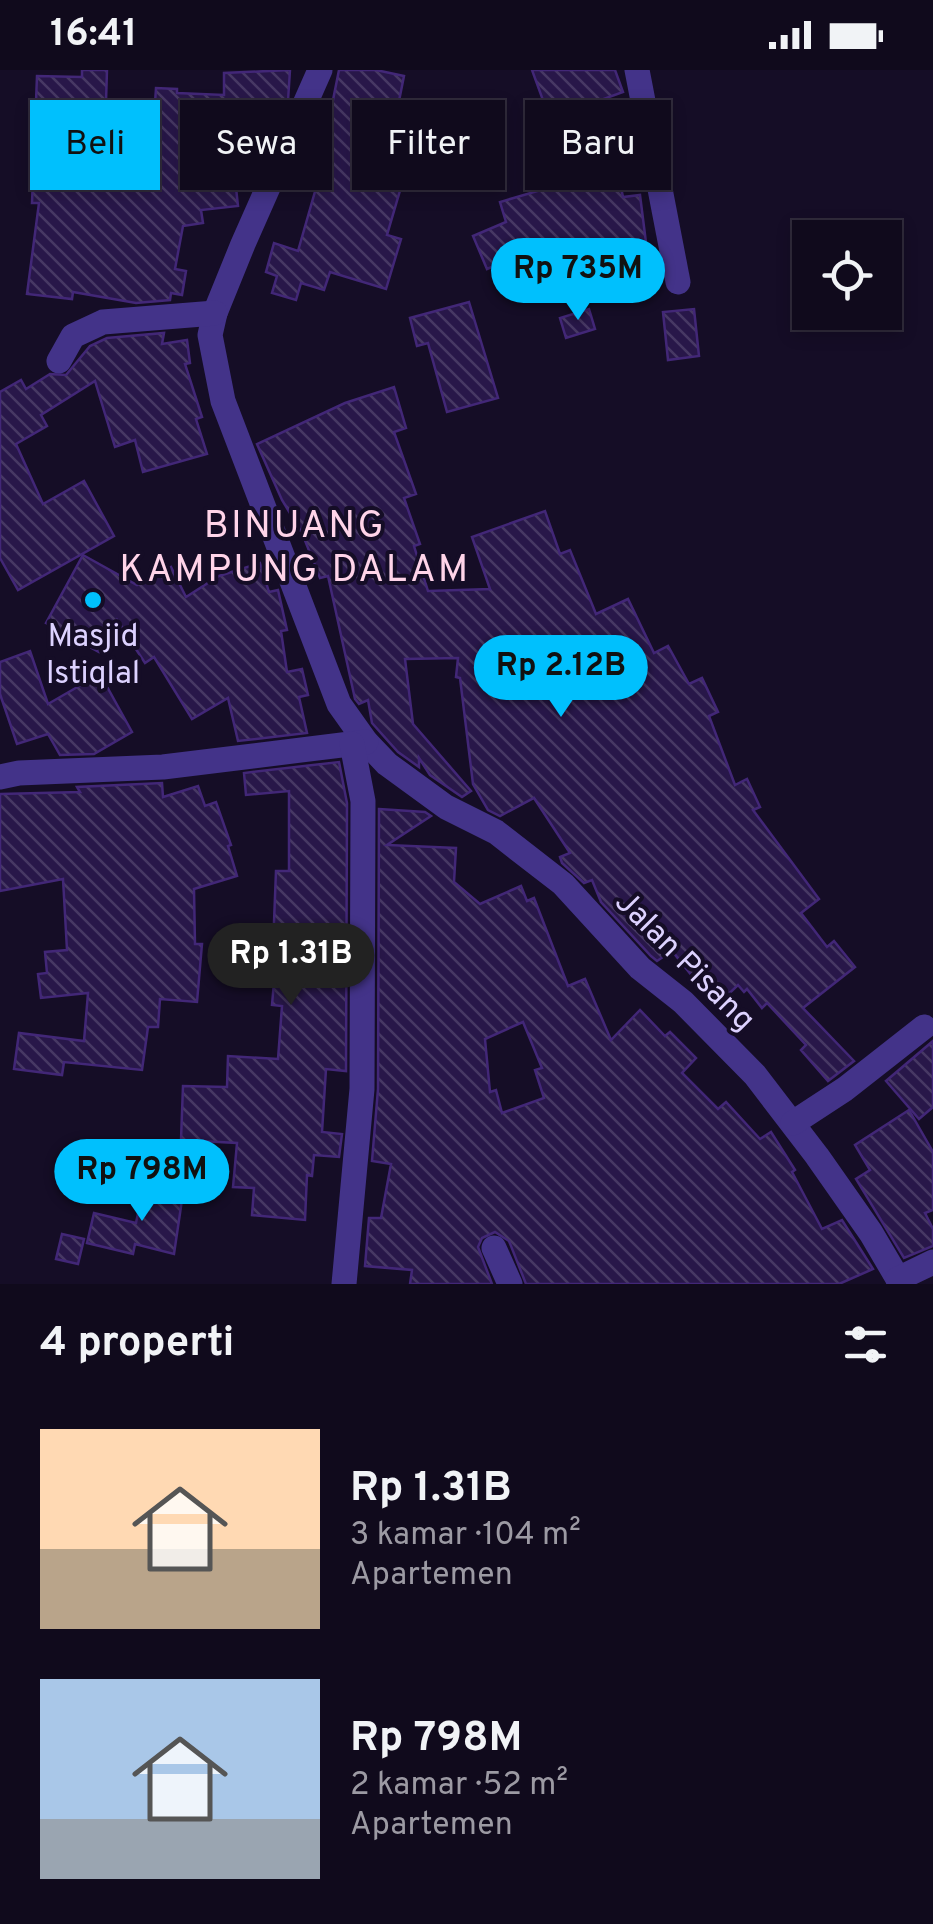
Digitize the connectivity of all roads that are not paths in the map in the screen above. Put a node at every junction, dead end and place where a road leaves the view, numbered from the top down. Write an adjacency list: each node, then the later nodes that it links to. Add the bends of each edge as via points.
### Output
1 (320, 70): 4 (street, Jalan Pisang)
2 (638, 70): 3 (street)
3 (678, 282)
4 (215, 313): 5 (street, via 103,322 73,336); 6 (street, Jalan Pisang, via 210,335 223,401)
5 (59, 361)
6 (359, 743): 7 (street); 9 (street, Jalan Pisang, via 563,884 640,968 755,1075); 13 (street, via 362,1089)
7 (0, 777)
8 (924, 1027): 9 (street)
9 (792, 1123): 12 (street, Jalan Pisang)
10 (494, 1248): 14 (street)
11 (933, 1262): 12 (street)
12 (900, 1281)
13 (344, 1284)
14 (510, 1284)

